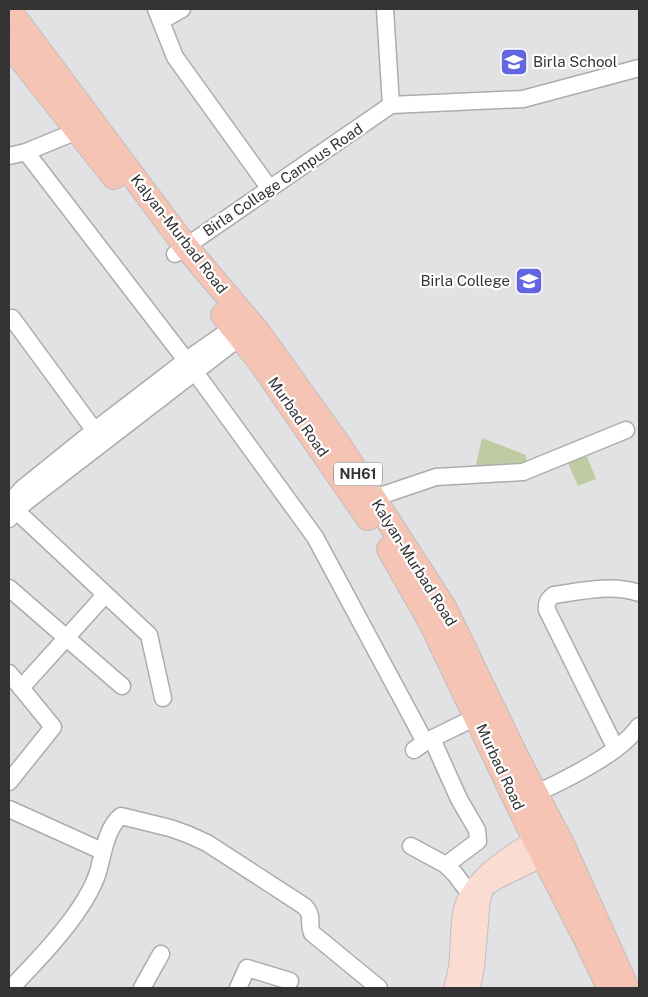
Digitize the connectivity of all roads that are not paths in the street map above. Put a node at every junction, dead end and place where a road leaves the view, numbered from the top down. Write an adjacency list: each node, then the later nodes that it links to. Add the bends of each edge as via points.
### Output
1 (182, 9): 3 (street)
2 (385, 9): 6 (street)
3 (158, 15): 10 (street, via 175,57)
4 (11, 23): 7 (highway, NH61); 11 (highway, Kalyan-Murbad Road / NH61)
5 (639, 68): 6 (street, via 523,99)
6 (391, 105): 10 (street, Birla Collage Campus Road)
7 (78, 131): 8 (street); 11 (highway, NH61)
8 (26, 152): 9 (street); 14 (street)
9 (9, 156)
10 (270, 189): 11 (street, Birla Collage Campus Road)
11 (180, 250): 13 (highway, Kalyan-Murbad Road / NH61)
12 (12, 318): 16 (street)
13 (244, 328): 14 (street); 17 (highway, Kalyan-Murbad Road / NH61, via 339,445)
14 (190, 366): 16 (street); 29 (street, via 315,537)
15 (626, 430): 17 (street, via 523,472 436,477)
16 (99, 436): 18 (street)
17 (367, 502): 27 (highway, Murbad Road / NH61); 32 (highway, Kalyan-Murbad Road / NH61, via 444,607)
18 (10, 509): 21 (street)
19 (9, 588): 22 (street)
20 (639, 593): 30 (street, via 592,590 554,595 546,605)
21 (105, 595): 22 (street); 26 (street, via 149,634)
22 (67, 638): 24 (street); 25 (street)
23 (9, 673): 25 (street)
24 (122, 686)
25 (21, 688): 31 (street, via 53,727)
26 (163, 698)
27 (476, 717): 29 (street); 34 (highway, Murbad Road / NH61)
28 (639, 726): 30 (street)
29 (424, 744): 37 (street, via 477,830 478,841)
30 (616, 749): 32 (street)
31 (9, 782)
32 (535, 794): 34 (highway, Kalyan-Murbad Road / NH61)
33 (9, 809): 36 (street)
34 (549, 843): 38 (main road, via 504,861); 39 (main road, via 484,888); 48 (highway, Murbad Road / NH61, via 586,939); 49 (highway, Kalyan-Murbad Road / NH61)
35 (411, 846): 37 (street)
36 (102, 851): 42 (street, via 98,872 67,925); 45 (street, via 121,816 170,828 207,843 304,906 311,917 312,933)
37 (446, 865): 38 (street)
38 (470, 894): 39 (main road, via 464,912)
39 (468, 947): 46 (main road); 47 (main road)
40 (161, 954): 43 (street)
41 (290, 981): 44 (street, via 247,968)
42 (11, 988)
43 (142, 988)
44 (238, 988)
45 (379, 988)
46 (454, 988)
47 (470, 988)
48 (609, 988)
49 (627, 988)

